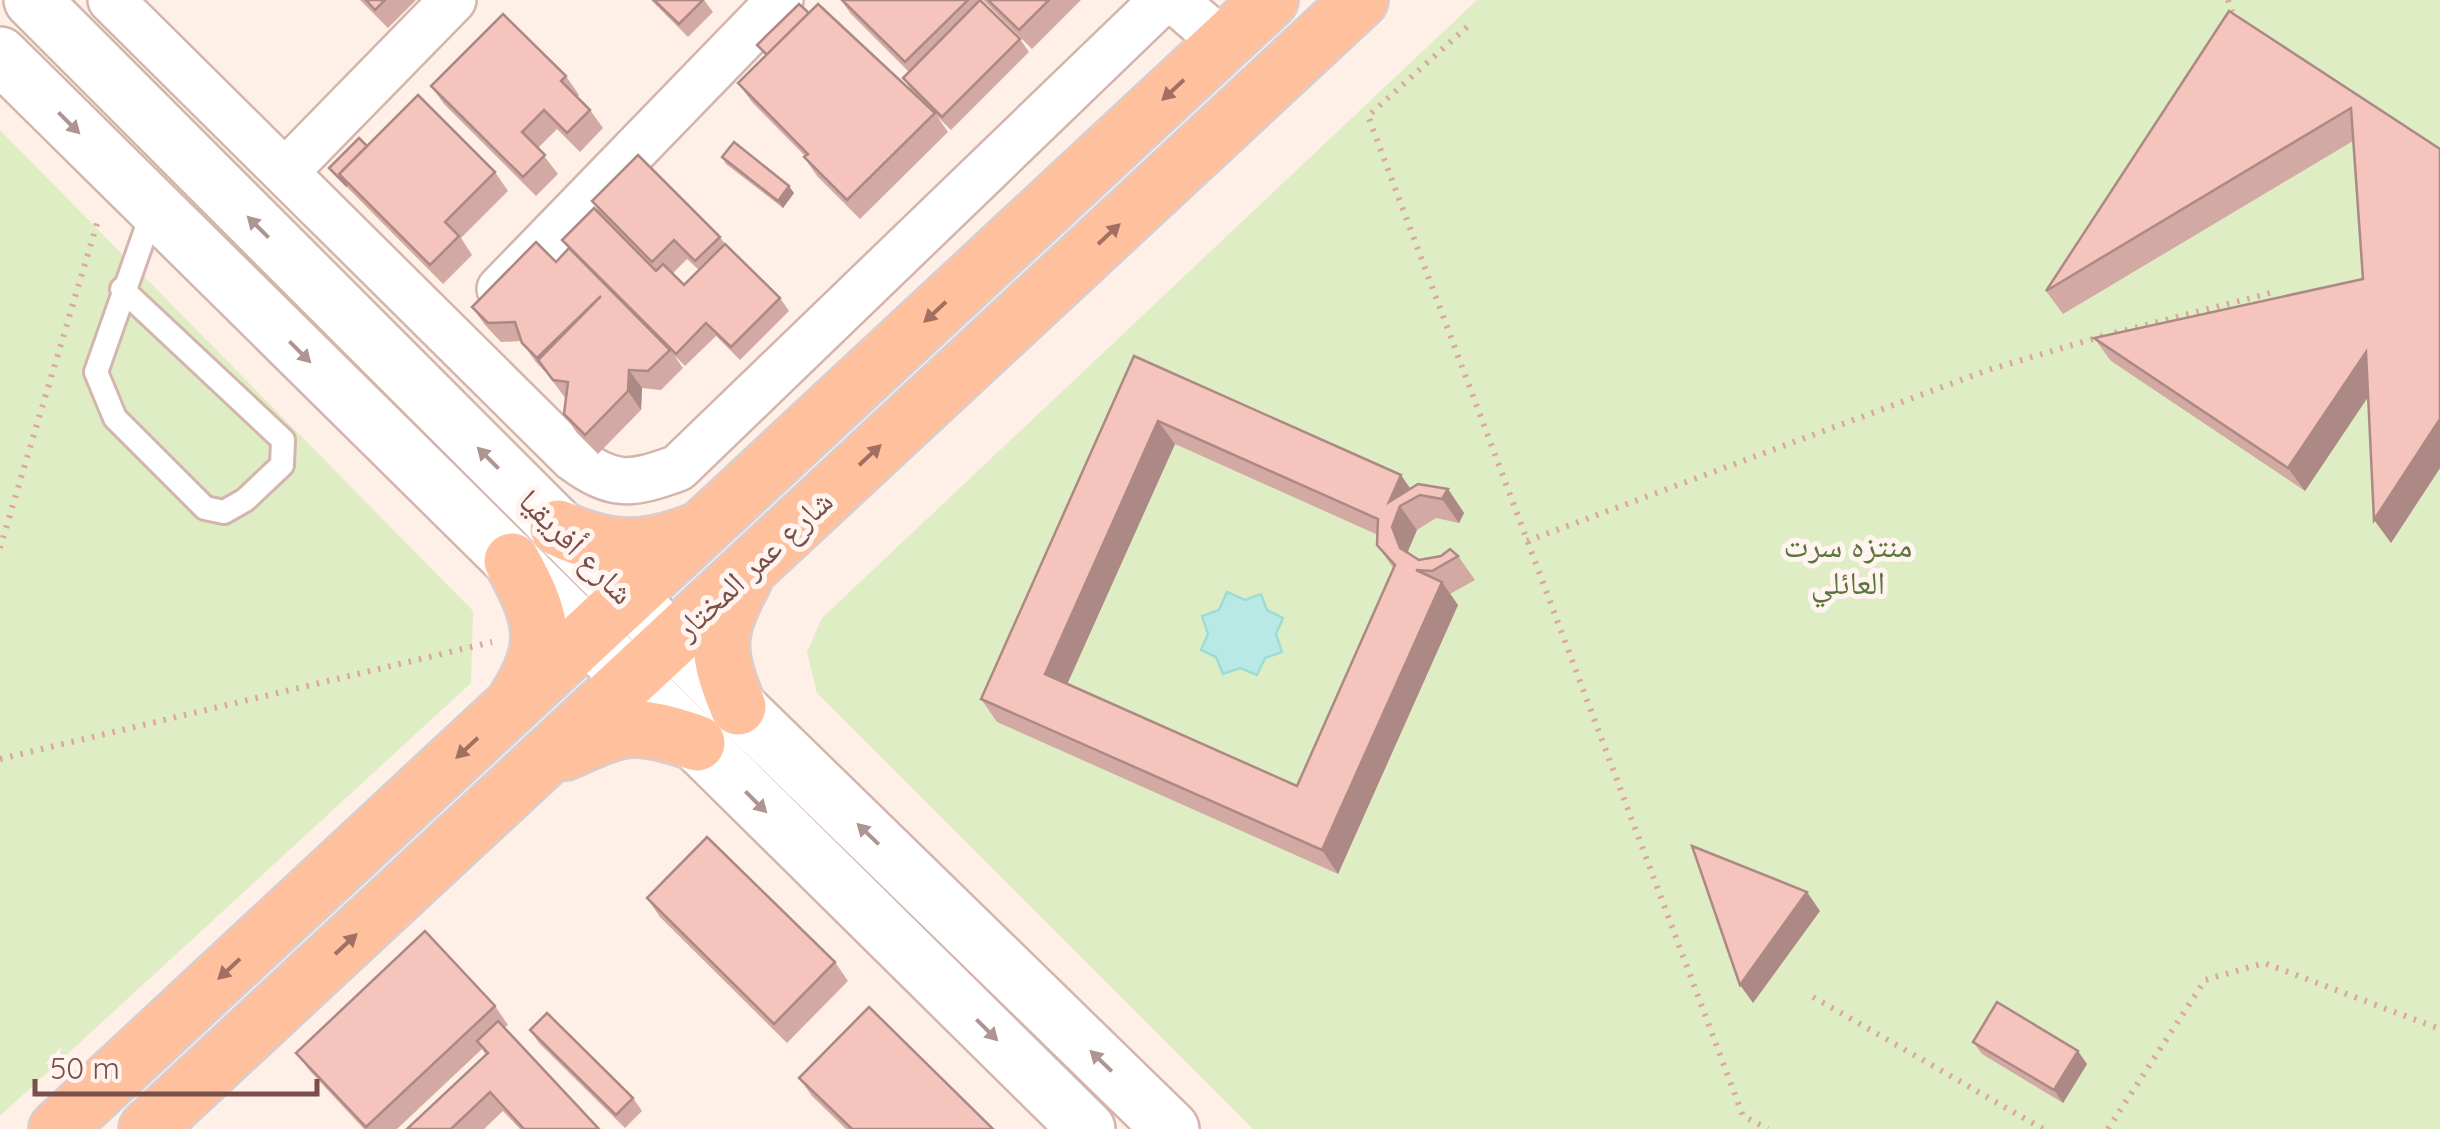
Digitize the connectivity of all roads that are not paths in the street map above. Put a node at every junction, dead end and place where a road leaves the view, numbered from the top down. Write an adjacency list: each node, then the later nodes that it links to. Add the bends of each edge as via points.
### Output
1 (32, 0): 15 (street, شارع أفريقيا, one-way to 1)
2 (452, 0): 11 (street)
3 (780, 0): 14 (street)
4 (1163, 0): 14 (street, via 678,468 640,482 603,480)
5 (1174, 0): 9 (street)
6 (1270, 0): 9 (main road)
7 (1360, 0): 17 (main road, شارع عمر المختار, one-way to 7)
8 (130, 6): 11 (street)
9 (1224, 43): 16 (main road, one-way to 16)
10 (0, 55): 12 (street, شارع أفريقيا, one-way to 12)
11 (286, 172): 14 (street)
12 (154, 207): 13 (lane); 19 (street, شارع أفريقيا, one-way to 19, via 512,561)
13 (122, 288): 13 (lane, via 96,372 115,418 205,508 224,512 282,465 282,440)
14 (452, 338)
15 (558, 528): 16 (main road, via 592,544 629,550); 18 (street, شارع أفريقيا)
16 (702, 529): 18 (main road)
17 (773, 546): 20 (main road, شارع عمر المختار); 22 (main road, via 743,580 718,642)
18 (628, 598): 19 (main road); 20 (street, شارع أفريقيا)
19 (564, 633): 21 (street, شارع أفريقيا); 26 (main road, one-way to 26, via 507,710)
20 (671, 641): 21 (main road, شارع عمر المختار); 22 (street, شارع أفريقيا)
21 (631, 678): 23 (street, شارع أفريقيا); 24 (main road, شارع عمر المختار)
22 (738, 708): 28 (street, شارع أفريقيا, one-way to 22)
23 (697, 744): 24 (main road, via 630,726); 25 (street, شارع أفريقيا, one-way to 25)
24 (540, 764): 27 (main road, شارع عمر المختار, one-way to 24)
25 (1085, 1128)
26 (57, 1129)
27 (146, 1129)
28 (1170, 1129)

